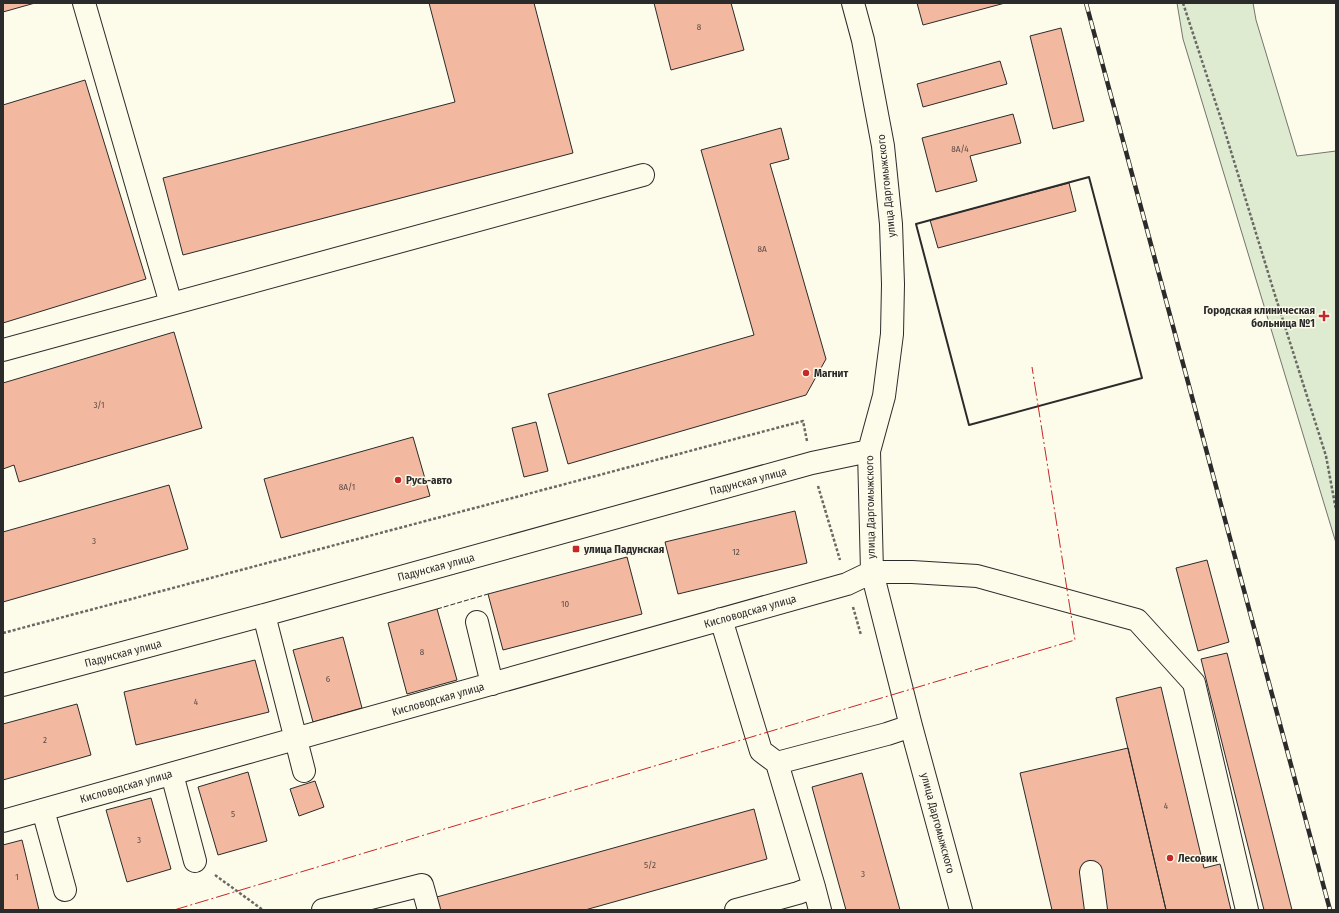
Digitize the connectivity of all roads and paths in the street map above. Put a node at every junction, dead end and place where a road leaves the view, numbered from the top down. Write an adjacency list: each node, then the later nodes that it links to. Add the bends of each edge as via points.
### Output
1 (84, 3): 5 (street)
2 (853, 3): 7 (street, улица Даргомыжского, via 864,40 883,146 891,224 892,334 884,396)
3 (1183, 3): 9 (path, via 1326,456)
4 (643, 175): 5 (street)
5 (171, 304): 6 (street)
6 (3, 350)
7 (869, 451): 8 (street, Падунская улица); 10 (street, улица Даргомыжского)
8 (812, 463): 11 (path); 12 (street, Падунская улица); 15 (path, via 803,421)
9 (1336, 510)
10 (872, 572): 11 (street, Кисловодская улица); 19 (street, улица Даргомыжского); 37 (street, via 978,576 1137,620 1194,683)
11 (847, 584): 13 (street, Кисловодская улица); 16 (path)
12 (264, 615): 18 (street, Падунская улица); 20 (street)
13 (721, 619): 17 (street, Кисловодская улица); 21 (street, via 761,751)
14 (477, 622): 17 (street)
15 (3, 633)
16 (861, 636)
17 (492, 684): 20 (street, Кисловодская улица)
18 (3, 685)
19 (911, 726): 21 (street); 35 (street, улица Даргомыжского)
20 (296, 739): 22 (street); 23 (street, Кисловодская улица)
21 (777, 763): 28 (street)
22 (304, 771)
23 (172, 774): 24 (street, Кисловодская улица); 26 (street)
24 (43, 810): 25 (street, Кисловодская улица); 29 (street)
25 (3, 821)
26 (195, 861): 30 (path)
27 (1091, 872): 36 (street)
28 (814, 887): 33 (street); 34 (street)
29 (65, 890)
30 (263, 910)
31 (323, 910): 32 (street, via 422,885)
32 (429, 910)
33 (736, 910)
34 (820, 910)
35 (961, 910)
36 (1096, 910)
37 (1247, 910)

